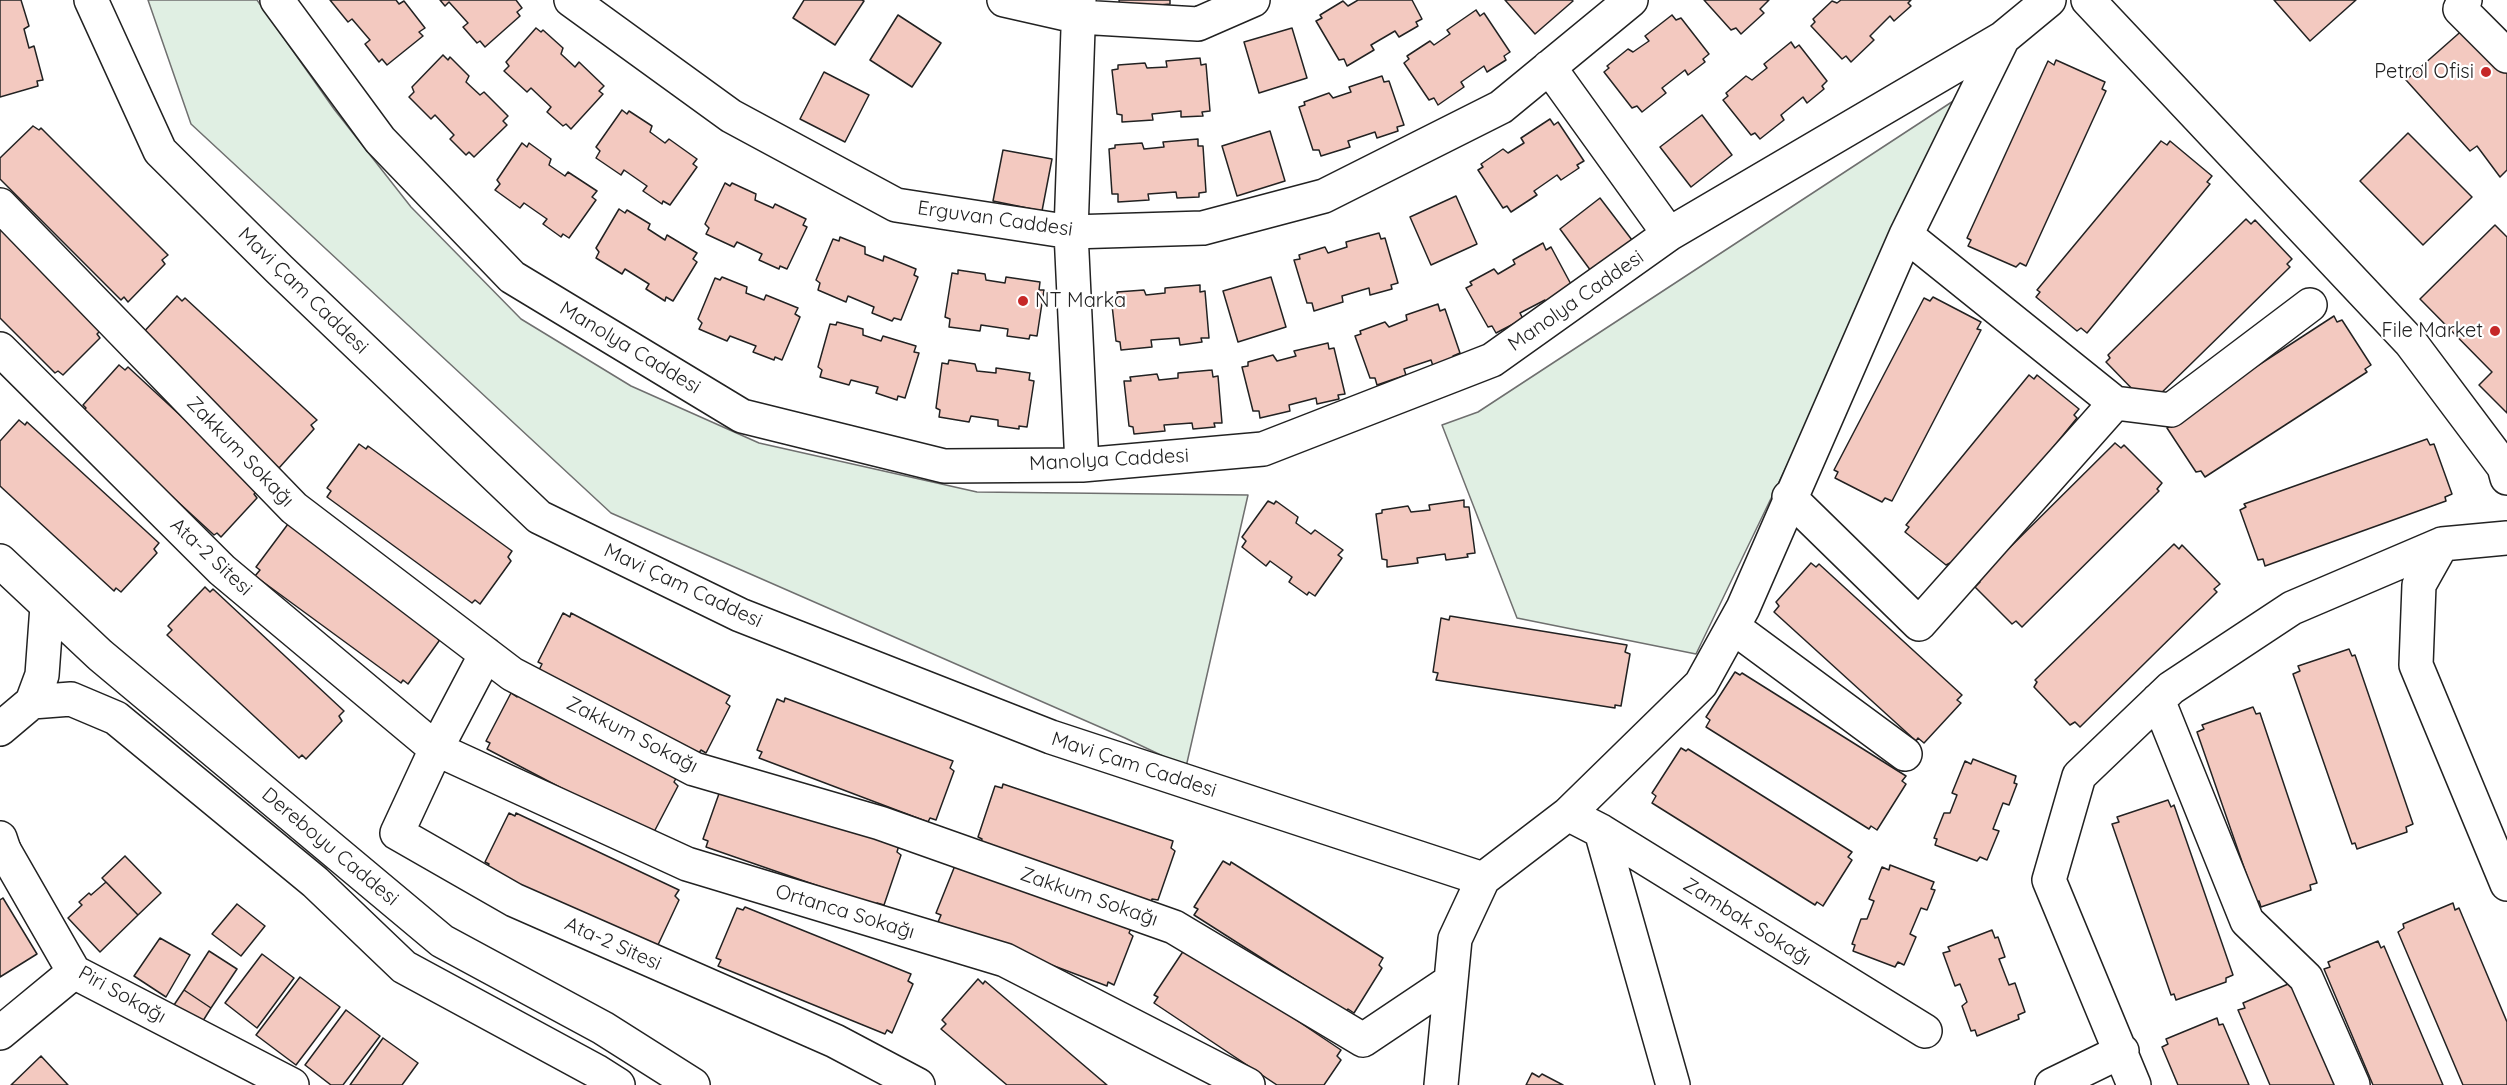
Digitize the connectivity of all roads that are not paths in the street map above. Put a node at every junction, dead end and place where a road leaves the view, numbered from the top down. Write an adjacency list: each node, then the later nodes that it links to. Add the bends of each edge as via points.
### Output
1 (91, 0): 38 (street, Mavi Çam Caddesi, via 159,151 539,517 740,615 1051,737)
2 (277, 0): 21 (street, Manolya Caddesi, via 380,140 512,277 742,416 944,466)
3 (572, 0): 15 (street, Erguvan Caddesi, via 731,116 896,205)
4 (1004, 0): 10 (street)
5 (1253, 0): 10 (street, via 1198,24)
6 (1631, 0): 13 (street, Erguvan Caddesi)
7 (2049, 0): 11 (street)
8 (2088, 0): 22 (street, via 2411,343 2504,467)
9 (2464, 0): 12 (street, via 2460,9)
10 (1079, 8): 15 (street)
11 (2004, 38): 16 (street, Manolya Caddesi); 17 (street)
12 (2507, 56)
13 (1550, 68): 15 (street, Erguvan Caddesi, via 1501,107 1324,196 1203,228); 16 (street)
14 (0, 206): 29 (street, Zakkum Sokağı, via 294,508)
15 (1071, 232): 21 (street)
16 (1670, 234): 21 (street, Manolya Caddesi, via 1492,360 1263,449)
17 (1906, 235): 20 (street); 23 (street)
18 (2310, 305): 20 (street, via 2171,410)
19 (0, 349): 33 (street, Ata-2 Sitesi, via 222,570)
20 (2115, 403): 23 (street, via 1919,624)
21 (1082, 465)
22 (2507, 478)
23 (1789, 497): 28 (street)
24 (2507, 538): 25 (street)
25 (2442, 544): 30 (street, via 2292,608); 39 (street, via 2419,585 2416,665)
26 (0, 561): 27 (street, Dereboyu Caddesi)
27 (47, 606): 31 (street, via 42,675); 47 (street, Dereboyu Caddesi, via 100,655 442,941 603,1028)
28 (1733, 627): 34 (street); 35 (street, via 1701,684)
29 (486, 654): 33 (street, Ata-2 Sitesi); 41 (street, Zakkum Sokağı, via 512,674 694,769 880,823 1174,927 1363,1040)
30 (2158, 700): 44 (street, via 2079,776 2049,880); 54 (street, via 2247,921 2306,978)
31 (32, 702): 32 (street); 46 (street, Dereboyu Caddesi, via 71,699 116,718 315,882 404,967)
32 (0, 729)
33 (436, 749): 48 (street, Ata-2 Sitesi, via 397,833 514,900 835,1041); 49 (street, Ortanca Sokağı, via 687,864 1005,960)
34 (1905, 754)
35 (1568, 814): 36 (street, Zambak Sokağı); 38 (street)
36 (1601, 831): 42 (street, Zambak Sokağı); 51 (street)
37 (1, 844): 40 (street, Piri Sokağı)
38 (1483, 879): 41 (street, via 1455,939)
39 (2507, 884)
40 (74, 972): 43 (street); 45 (street, Piri Sokağı)
41 (1451, 981): 50 (street)
42 (1925, 1031)
43 (0, 1033)
44 (2122, 1051): 52 (street); 53 (street)
45 (292, 1085)
46 (618, 1085)
47 (693, 1085)
48 (918, 1085)
49 (1248, 1085)
50 (1441, 1085)
51 (1673, 1085)
52 (2052, 1085)
53 (2134, 1085)
54 (2353, 1085)

